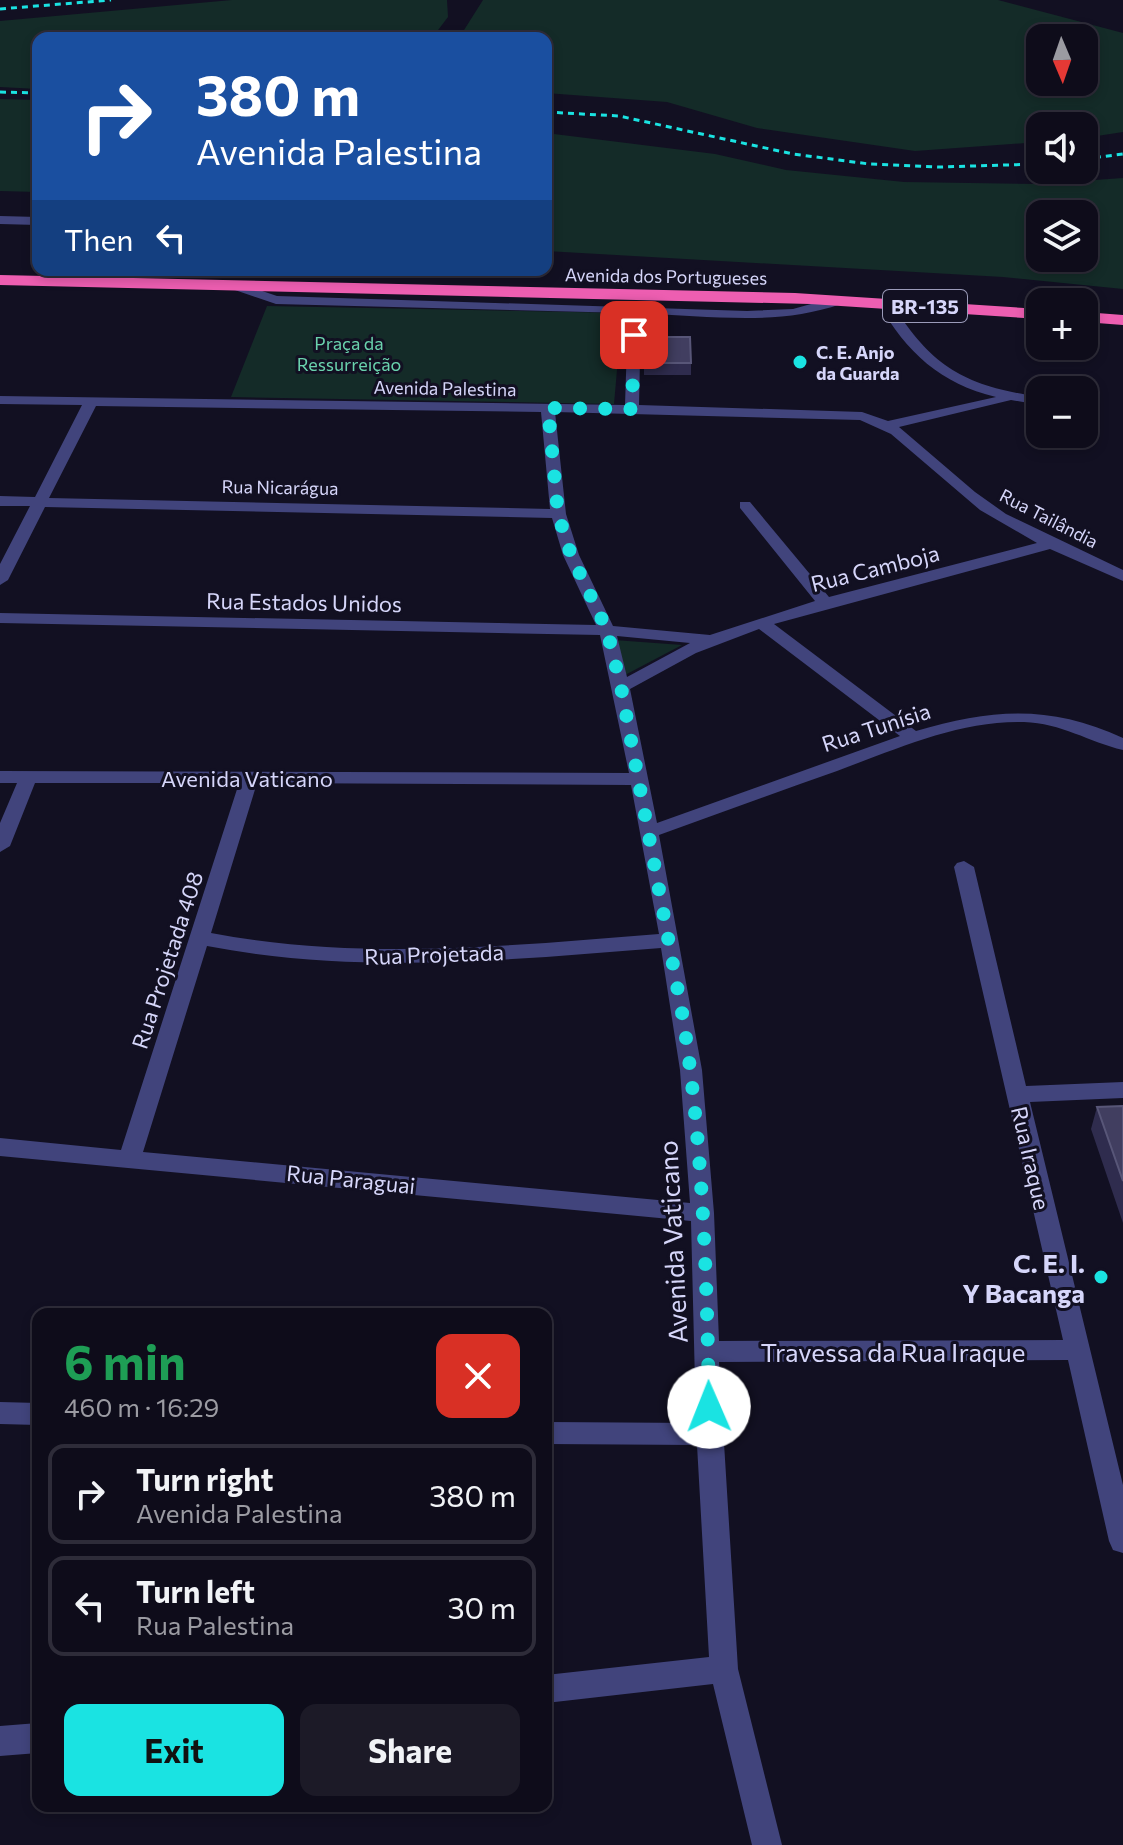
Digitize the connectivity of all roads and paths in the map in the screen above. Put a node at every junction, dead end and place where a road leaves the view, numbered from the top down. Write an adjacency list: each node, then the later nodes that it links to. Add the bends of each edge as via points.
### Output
1 (0, 220): 2 (street)
2 (32, 221)
3 (0, 264): 4 (highway)
4 (32, 264)
5 (274, 276): 8 (highway, via 250,282)
6 (398, 276): 10 (highway, Avenida dos Portugueses / BR-135)
7 (0, 280): 8 (highway, Avenida dos Portugueses / BR-135)
8 (95, 282): 9 (highway, Avenida dos Portugueses / BR-135)
9 (236, 286): 10 (highway, Avenida dos Portugueses / BR-135); 13 (street, via 276,300)
10 (810, 299): 11 (highway, BR-135)
11 (836, 301): 12 (highway, BR-135); 13 (street, via 787,313)
12 (885, 304): 14 (highway, BR-135); 17 (street, via 901,335 929,362 960,382)
13 (635, 310): 22 (street)
14 (1026, 313)
15 (1098, 318): 16 (highway)
16 (1123, 320)
17 (1011, 398): 19 (street); 23 (street)
18 (0, 400): 20 (street, Avenida Palestina)
19 (1026, 400)
20 (91, 401): 21 (street, Avenida Palestina); 25 (street)
21 (548, 408): 22 (street, Avenida Palestina); 27 (street, Avenida Vaticano)
22 (632, 409): 23 (street, Avenida Palestina, via 848,414)
23 (888, 425): 28 (street, Rua Tailândia, via 973,498)
24 (0, 501): 25 (street, Rua Nicarágua)
25 (41, 502): 27 (street, Rua Nicarágua); 30 (street)
26 (745, 505): 31 (street)
27 (558, 514): 34 (street, Avenida Vaticano)
28 (1051, 544): 29 (street, Rua Tailândia); 31 (street, Rua Camboja)
29 (1123, 576)
30 (0, 580)
31 (824, 601): 33 (street, Rua Camboja)
32 (0, 618): 34 (street, Rua Estados Unidos)
33 (762, 623): 35 (street, Rua Camboja); 37 (street)
34 (607, 630): 35 (street, Rua Camboja); 36 (street, Avenida Vaticano)
35 (711, 640): 36 (street, Rua Camboja)
36 (621, 687): 42 (street, Avenida Vaticano)
37 (913, 737): 38 (street, Rua Tunísia, via 1013,717 1061,721); 43 (street, Rua Tunísia)
38 (1123, 745)
39 (0, 777): 40 (street, Avenida Vaticano)
40 (28, 777): 41 (street, Avenida Vaticano); 44 (street)
41 (250, 778): 42 (street, Avenida Vaticano); 46 (street, Rua Projetada 408)
42 (638, 779): 43 (street, Avenida Vaticano)
43 (650, 832): 47 (street, Avenida Vaticano)
44 (0, 846)
45 (964, 867): 49 (street, Rua Iraque)
46 (199, 938): 47 (street, Rua Projetada, via 278,952 368,957); 51 (street, Rua Projetada 408)
47 (670, 940): 52 (street, Avenida Vaticano, via 691,1070)
48 (1123, 1090): 49 (street)
49 (1016, 1094): 53 (street, Rua Iraque)
50 (0, 1147): 51 (street, Rua Paraguai)
51 (130, 1157): 52 (street, Rua Paraguai)
52 (702, 1213): 54 (street, Avenida Vaticano)
53 (1077, 1350): 54 (street, Travessa da Rua Iraque); 59 (street, Rua Iraque)
54 (708, 1352): 58 (street, Avenida Vaticano)
55 (0, 1413): 56 (street)
56 (32, 1414)
57 (552, 1433): 58 (street)
58 (709, 1434): 60 (street, Avenida Vaticano)
59 (1123, 1541)
60 (724, 1669): 61 (street); 64 (street, Avenida Vaticano)
61 (552, 1688)
62 (32, 1738): 63 (street)
63 (0, 1741)
64 (767, 1845)

